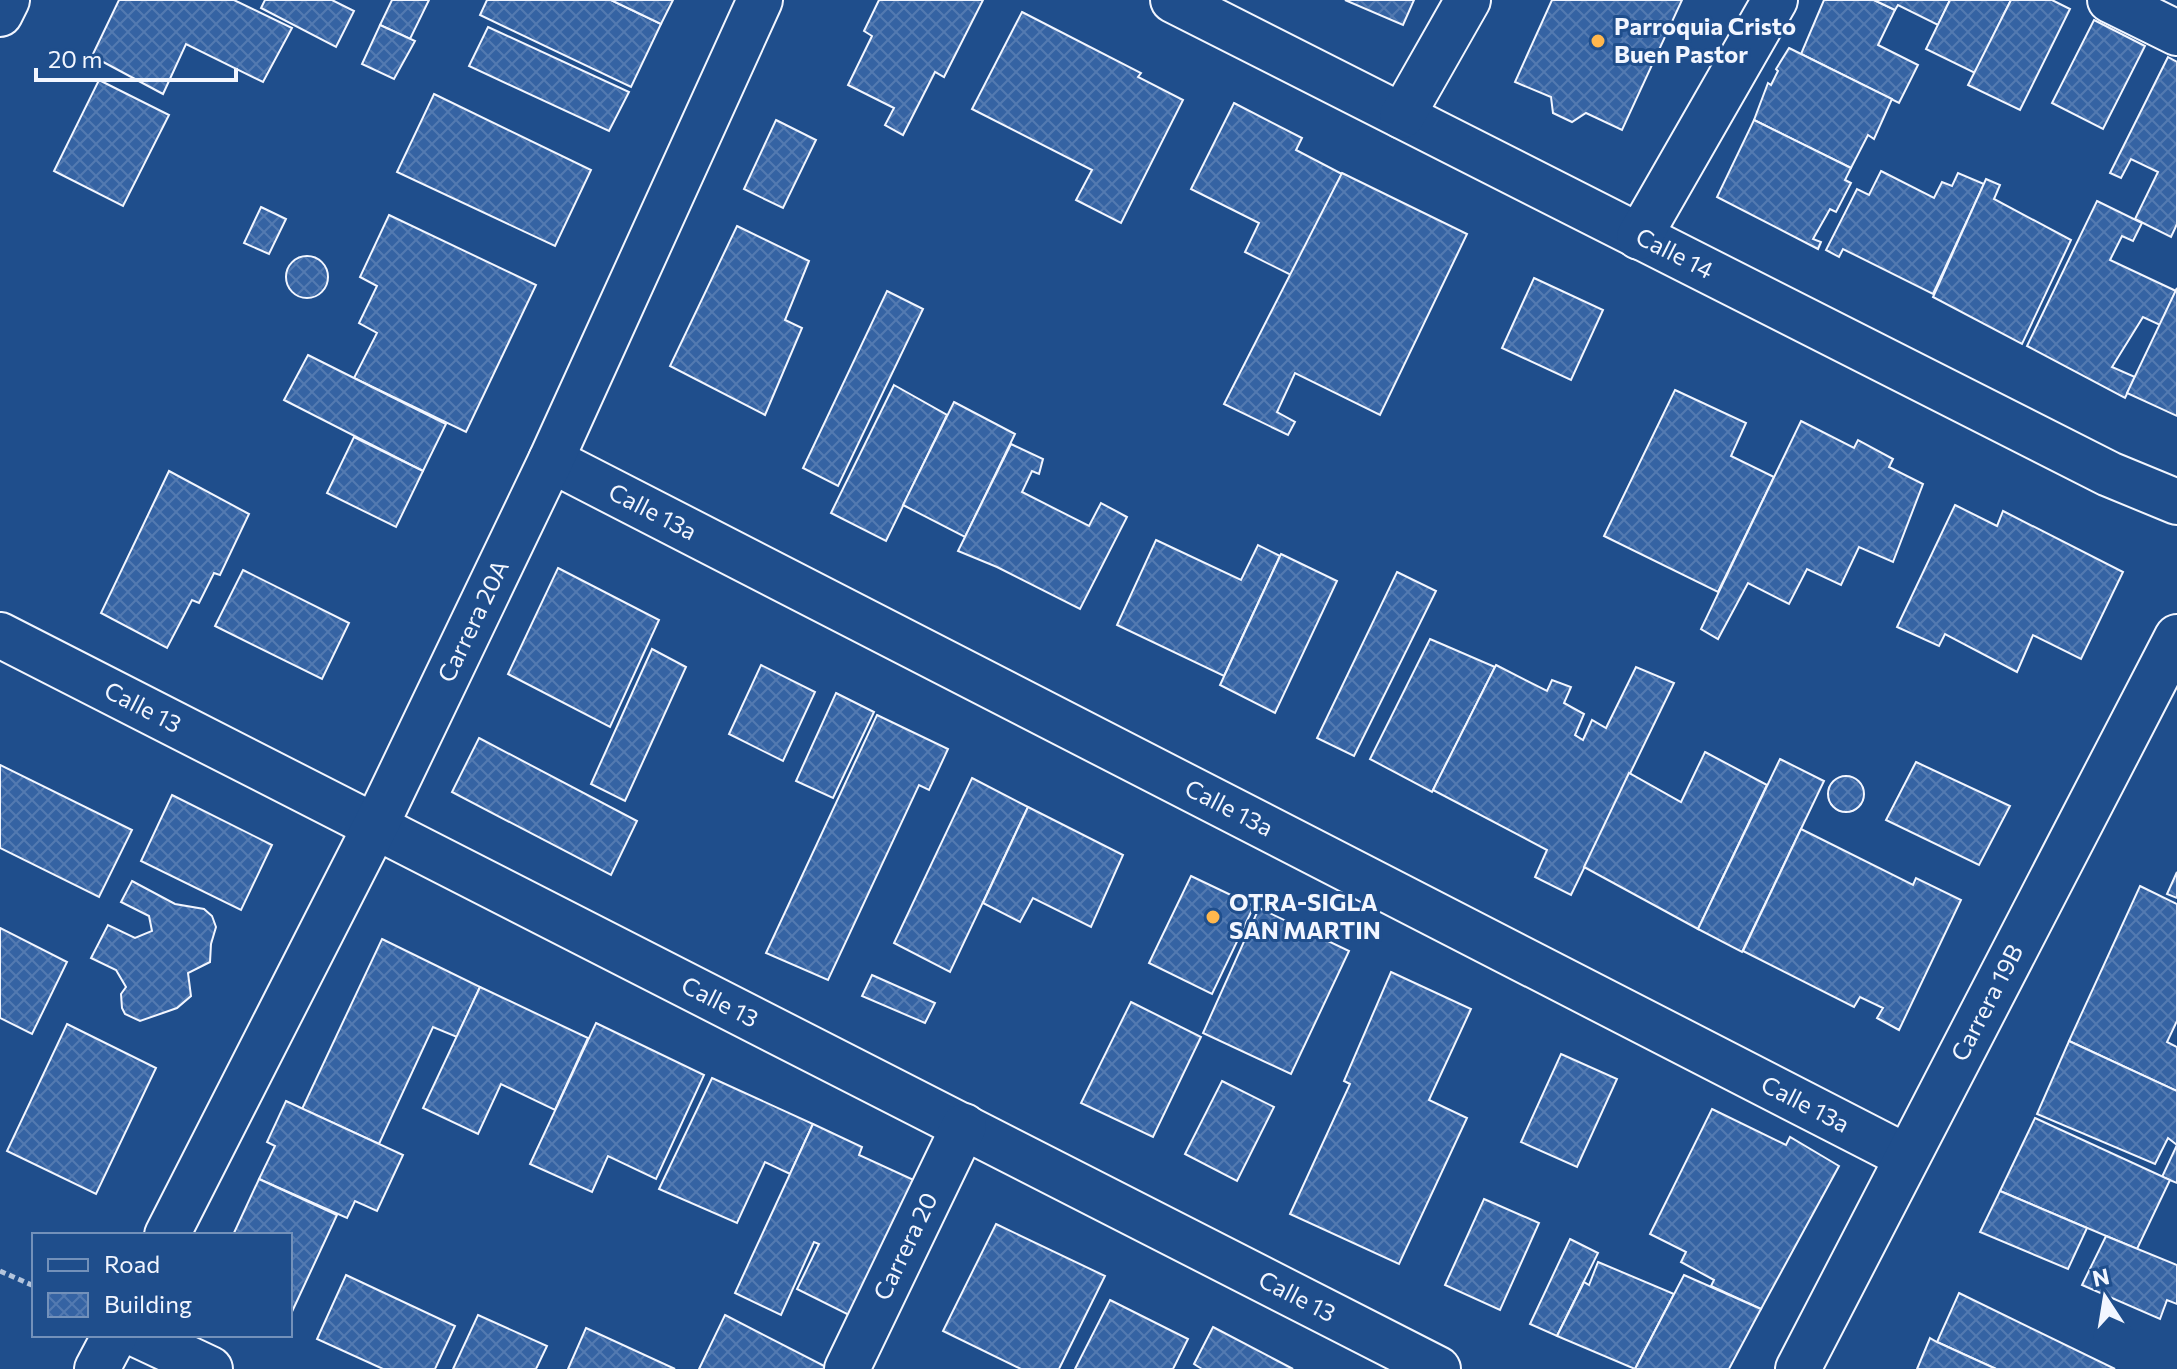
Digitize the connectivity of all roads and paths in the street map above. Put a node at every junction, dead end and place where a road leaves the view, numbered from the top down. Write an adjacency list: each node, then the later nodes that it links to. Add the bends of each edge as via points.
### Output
1 (7, 0): 7 (street)
2 (760, 0): 11 (street, Carrera 20A)
3 (1173, 0): 9 (street, Calle 14)
4 (1468, 0): 9 (street)
5 (1775, 0): 10 (street)
6 (2110, 0): 8 (street)
7 (0, 14)
8 (2177, 33)
9 (1402, 116): 10 (street, Calle 14)
10 (1639, 237): 12 (street, Calle 14, via 2109,474)
11 (551, 460): 15 (street, Carrera 20A); 17 (street, Calle 13a)
12 (2177, 502)
13 (0, 635): 15 (street, Calle 13)
14 (2177, 637): 17 (street, Carrera 19B)
15 (376, 825): 16 (street, Calle 13); 18 (street, Carrera 20A)
16 (964, 1126): 25 (street, Carrera 20); 26 (street, Calle 13)
17 (1907, 1157): 27 (street, Carrera 19B)
18 (168, 1233)
19 (0, 1271): 20 (path)
20 (32, 1285)
21 (114, 1337): 23 (street)
22 (142, 1337): 24 (street)
23 (97, 1369)
24 (210, 1369)
25 (847, 1369)
26 (1438, 1369)
27 (1798, 1369)

